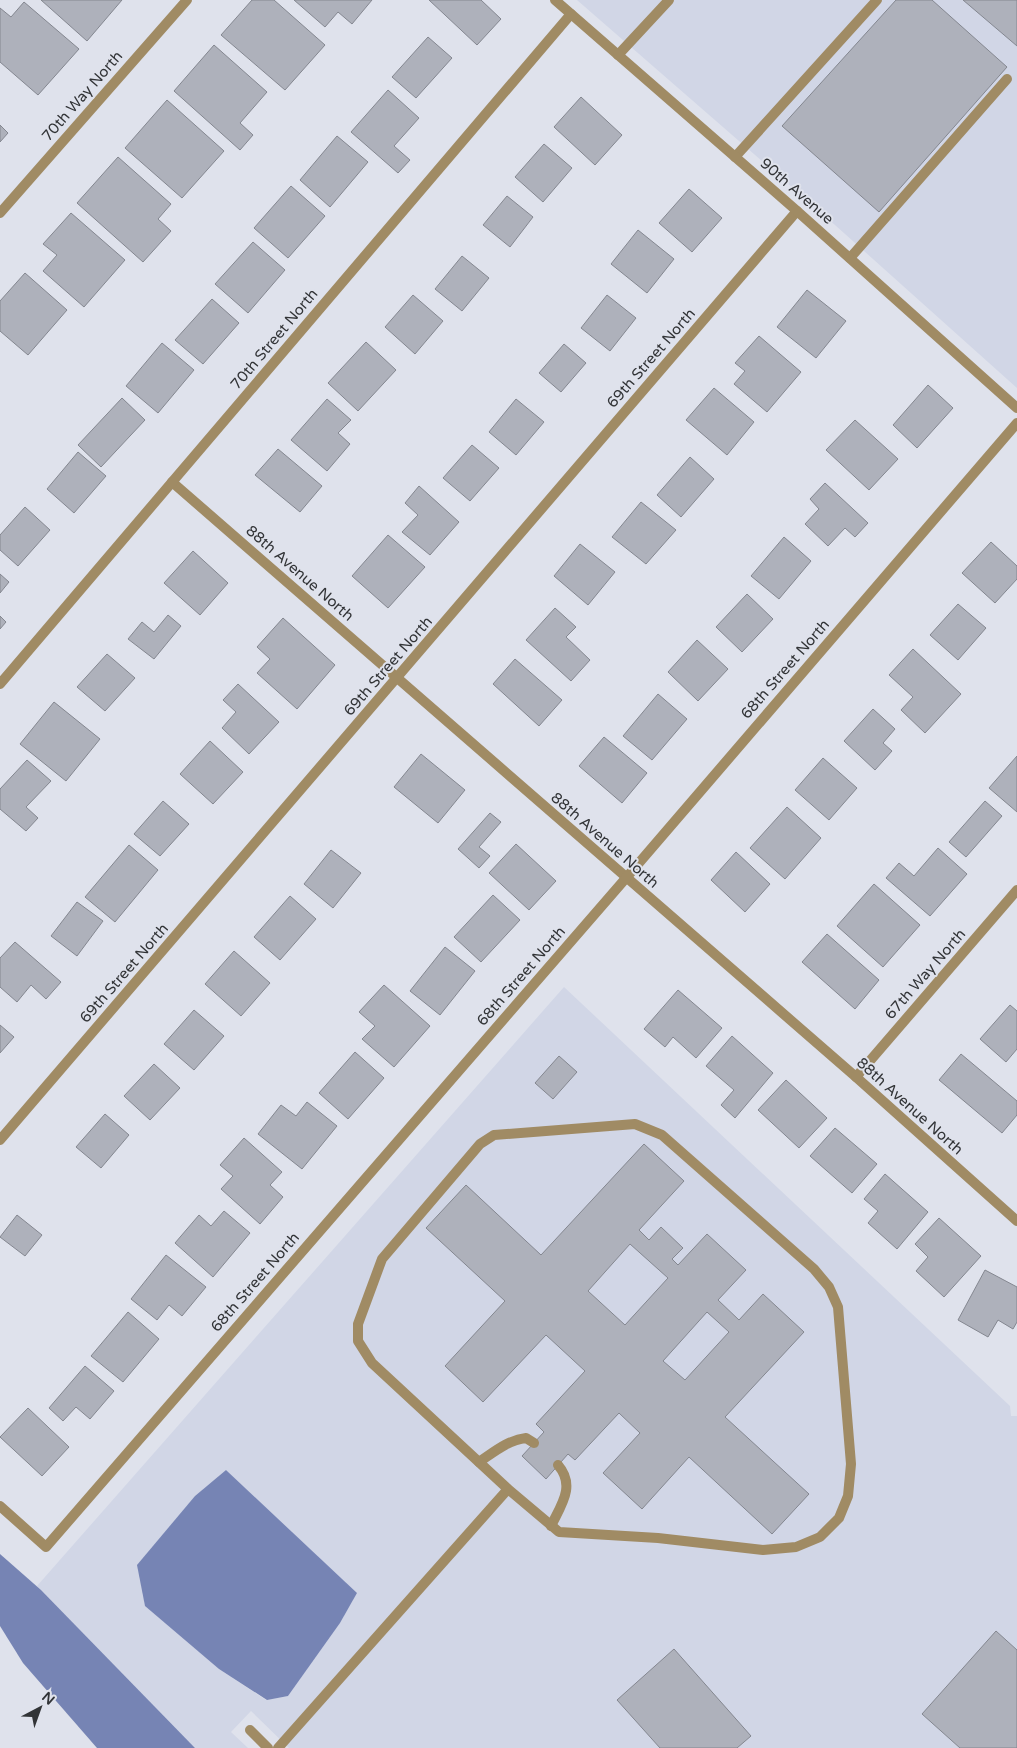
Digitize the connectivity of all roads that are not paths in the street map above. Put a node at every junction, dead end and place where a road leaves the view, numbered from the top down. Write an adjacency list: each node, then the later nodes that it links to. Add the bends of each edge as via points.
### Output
1 (187, 0): 10 (street, 70th Way North)
2 (555, 0): 5 (street, 90th Avenue)
3 (669, 0): 6 (street)
4 (877, 0): 8 (street)
5 (572, 14): 6 (street, 90th Avenue); 14 (street, 70th Street North)
6 (618, 55): 8 (street, 90th Avenue)
7 (1007, 79): 11 (street)
8 (735, 157): 9 (street, 90th Avenue)
9 (797, 211): 11 (street, 90th Avenue); 15 (street, 69th Street North)
10 (0, 213)
11 (850, 258): 12 (street, 90th Avenue)
12 (1017, 408)
13 (1017, 423): 17 (street, 68th Street North)
14 (172, 482): 15 (street, 88th Avenue North); 16 (street, 70th Street North)
15 (397, 678): 17 (street, 88th Avenue North); 20 (street, 69th Street North)
16 (0, 684)
17 (626, 878): 19 (street, 88th Avenue North); 26 (street, 68th Street North, via 46,1546)
18 (1017, 890): 19 (street, 67th Way North)
19 (856, 1077): 21 (street, 88th Avenue North)
20 (0, 1140)
21 (1017, 1221)
22 (534, 1443): 23 (street, via 526,1438 509,1442)
23 (478, 1462): 25 (street); 27 (street, via 372,1363 358,1341 358,1324 382,1259 480,1144 494,1135 635,1124 662,1135 814,1269 829,1287 838,1307 842,1342 851,1464 848,1496 839,1518 820,1537 796,1548 763,1550 658,1538 559,1532)
24 (558, 1465): 27 (street, via 564,1472 566,1496)
25 (508, 1489): 27 (street); 30 (street)
26 (0, 1506)
27 (551, 1526)
28 (250, 1730): 29 (street)
29 (268, 1748)
30 (278, 1748)

